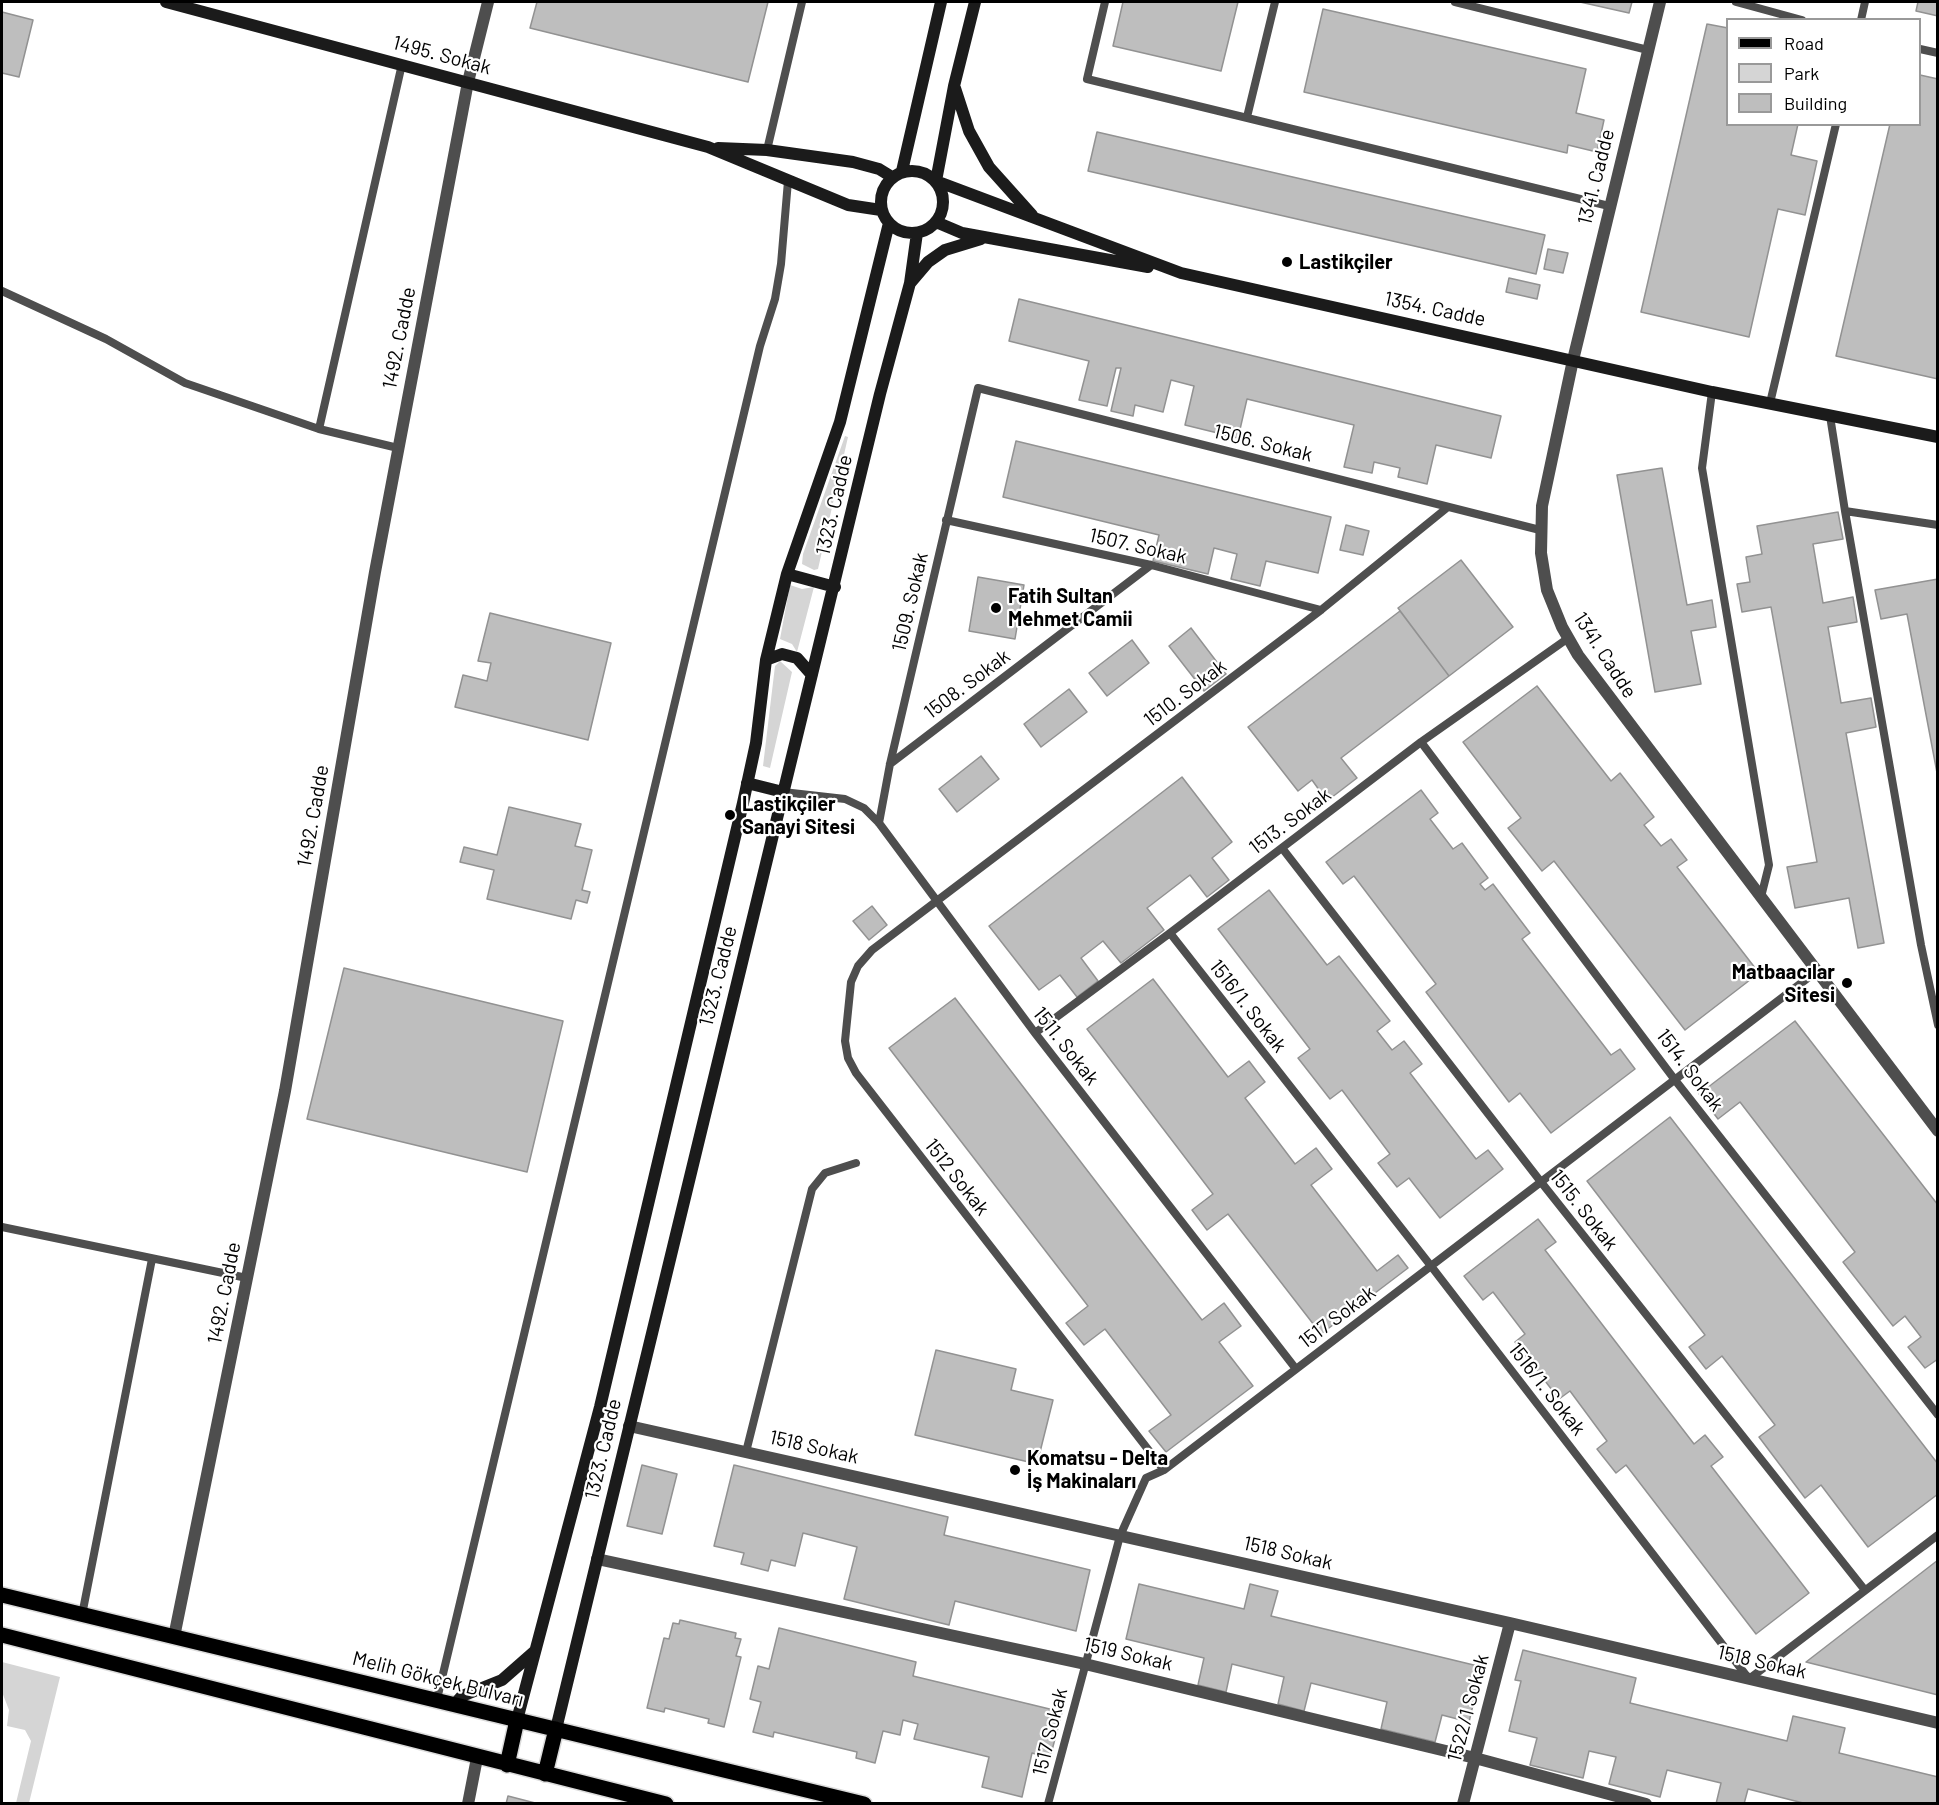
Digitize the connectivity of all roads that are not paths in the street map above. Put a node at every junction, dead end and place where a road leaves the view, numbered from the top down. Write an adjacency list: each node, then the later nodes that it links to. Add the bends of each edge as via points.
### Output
1 (166, 2): 17 (main road, 1495. Sokak)
2 (488, 2): 18 (street, 1492. Cadde)
3 (802, 2): 23 (lane)
4 (941, 2): 24 (main road)
5 (975, 2): 19 (main road)
6 (1105, 2): 20 (lane, via 1088,79)
7 (1275, 2): 20 (lane)
8 (1455, 2): 15 (lane)
9 (1660, 2): 15 (street, 1341. Cadde)
10 (1736, 2): 12 (lane)
11 (1865, 2): 13 (lane)
12 (1795, 18)
13 (1861, 18)
14 (1921, 49): 16 (lane)
15 (1648, 50): 27 (street, 1341. Cadde)
16 (1938, 53)
17 (402, 64): 18 (main road, 1495. Sokak); 42 (lane)
18 (468, 82): 22 (main road, 1495. Sokak); 44 (street, 1492. Cadde)
19 (954, 86): 26 (main road); 29 (main road, via 969,131 989,167)
20 (1247, 117): 27 (lane)
21 (1836, 126): 40 (lane)
22 (708, 147): 23 (main road, 1495. Sokak); 25 (main road, 1495. Sokak)
23 (767, 150): 24 (main road, 1495. Sokak, via 853,162)
24 (897, 174): 26 (main road, via 921,172); 28 (main road, via 880,196)
25 (788, 181): 28 (main road, 1495. Sokak, via 848,205); 94 (lane, via 775,299 754,369)
26 (936, 181): 29 (main road, 1354. Cadde); 30 (main road, via 943,201)
27 (1609, 206): 37 (street, 1341. Cadde)
28 (881, 210): 31 (main road)
29 (1035, 218): 34 (main road, 1354. Cadde)
30 (936, 222): 32 (main road); 33 (main road, via 962,233)
31 (889, 223): 32 (main road, via 897,230); 51 (main road, via 840,422)
32 (917, 233): 35 (main road, 1323. Cadde)
33 (987, 237): 34 (main road); 35 (main road, via 945,250)
34 (1181, 273): 37 (main road, 1354. Cadde)
35 (910, 283): 52 (main road, 1323. Cadde)
36 (2, 291): 42 (lane, via 106,339 185,383)
37 (1573, 360): 39 (main road, 1354. Cadde); 49 (street, 1341. Cadde)
38 (978, 388): 45 (lane, 1506. Sokak); 47 (lane, 1509. Sokak)
39 (1712, 392): 40 (main road, 1354. Cadde); 63 (lane, via 1702,468 1769,865)
40 (1770, 403): 41 (main road, 1354. Cadde)
41 (1830, 416): 43 (main road, 1354. Cadde); 46 (lane)
42 (319, 429): 44 (lane)
43 (1938, 437)
44 (398, 448): 76 (street, 1492. Cadde, via 285,1091)
45 (1448, 507): 49 (lane, 1506. Sokak); 53 (lane, 1510. Sokak)
46 (1845, 511): 48 (lane); 67 (lane)
47 (946, 520): 50 (lane, 1507. Sokak); 58 (lane, 1509. Sokak)
48 (1938, 525)
49 (1540, 530): 54 (street, 1341. Cadde, via 1547,590)
50 (1151, 565): 53 (lane, 1507. Sokak); 58 (lane, 1508. Sokak)
51 (787, 574): 52 (main road); 55 (main road)
52 (834, 586): 56 (main road, 1323. Cadde)
53 (1321, 610): 64 (lane, 1510. Sokak)
54 (1567, 639): 57 (lane, 1513. Sokak); 63 (street, 1341. Cadde)
55 (766, 660): 56 (main road, via 782,654 797,658); 59 (main road)
56 (812, 675): 60 (main road, 1323. Cadde)
57 (1421, 741): 62 (lane, 1513. Sokak); 69 (lane, 1514. Sokak)
58 (890, 765): 61 (lane, 1509. Sokak)
59 (747, 783): 60 (main road); 91 (main road, via 600,1407)
60 (783, 792): 61 (lane, 1511. Sokak, via 845,799 864,808); 79 (main road, 1323. Cadde)
61 (879, 823): 64 (lane, 1511. Sokak)
62 (1282, 848): 65 (lane, 1513. Sokak); 72 (lane, 1515. Sokak)
63 (1761, 897): 66 (street, 1341. Cadde)
64 (938, 901): 68 (lane, 1511. Sokak); 81 (lane, 1512 Sokak, via 872,950 858,966 850,981 845,1041 848,1058)
65 (1170, 933): 68 (lane, 1513. Sokak); 75 (lane, 1516/1. Sokak)
66 (1817, 971): 69 (lane, 1517 Sokak); 70 (street, 1341. Cadde)
67 (1938, 1025)
68 (1035, 1033): 77 (lane, 1511. Sokak)
69 (1675, 1080): 72 (lane, 1517 Sokak); 78 (lane, 1514. Sokak)
70 (1938, 1131)
71 (856, 1163): 80 (lane, via 825,1173 812,1189)
72 (1541, 1182): 75 (lane, 1517 Sokak); 85 (lane, 1515. Sokak)
73 (2, 1227): 74 (lane)
74 (152, 1259): 76 (lane); 87 (lane)
75 (1431, 1266): 77 (lane, 1517 Sokak); 93 (lane, 1516/1. Sokak)
76 (247, 1278): 90 (street, 1492. Cadde)
77 (1296, 1369): 81 (lane, 1517 Sokak)
78 (1938, 1415)
79 (629, 1426): 80 (street, 1518 Sokak); 84 (main road, 1323. Cadde)
80 (746, 1452): 83 (street, 1518 Sokak)
81 (1164, 1470): 83 (lane, 1517 Sokak, via 1146,1478)
82 (1938, 1535): 85 (lane)
83 (1120, 1536): 88 (street, 1518 Sokak); 92 (lane, 1517 Sokak)
84 (597, 1559): 92 (street, 1519 Sokak); 98 (main road, 1323. Cadde)
85 (1864, 1589): 93 (lane)
86 (2, 1596): 87 (main road, Melih Gökçek Bulvarı)
87 (82, 1615): 90 (main road, Melih Gökçek Bulvarı)
88 (1510, 1623): 93 (street, 1518 Sokak); 100 (street, 1522/1 Sokak)
89 (2, 1635): 99 (main road)
90 (174, 1637): 94 (main road, Melih Gökçek Bulvarı)
91 (536, 1650): 95 (main road, via 502,1680 462,1696); 96 (main road)
92 (1085, 1664): 100 (street, 1519 Sokak); 106 (lane, 1517 Sokak)
93 (1749, 1679): 97 (street, 1518 Sokak)
94 (437, 1699): 95 (main road, Melih Gökçek Bulvarı)
95 (455, 1704): 96 (main road, Melih Gökçek Bulvarı)
96 (518, 1720): 98 (main road, Melih Gökçek Bulvarı); 101 (main road)
97 (1938, 1723)
98 (556, 1730): 102 (main road); 105 (main road, Melih Gökçek Bulvarı)
99 (477, 1758): 101 (main road); 103 (street)
100 (1474, 1758): 107 (street, 1522/1 Sokak); 108 (street, 1519 Sokak)
101 (507, 1765): 102 (main road)
102 (545, 1774): 104 (main road)
103 (468, 1803)
104 (666, 1803)
105 (864, 1803)
106 (1048, 1803)
107 (1463, 1803)
108 (1647, 1803)

